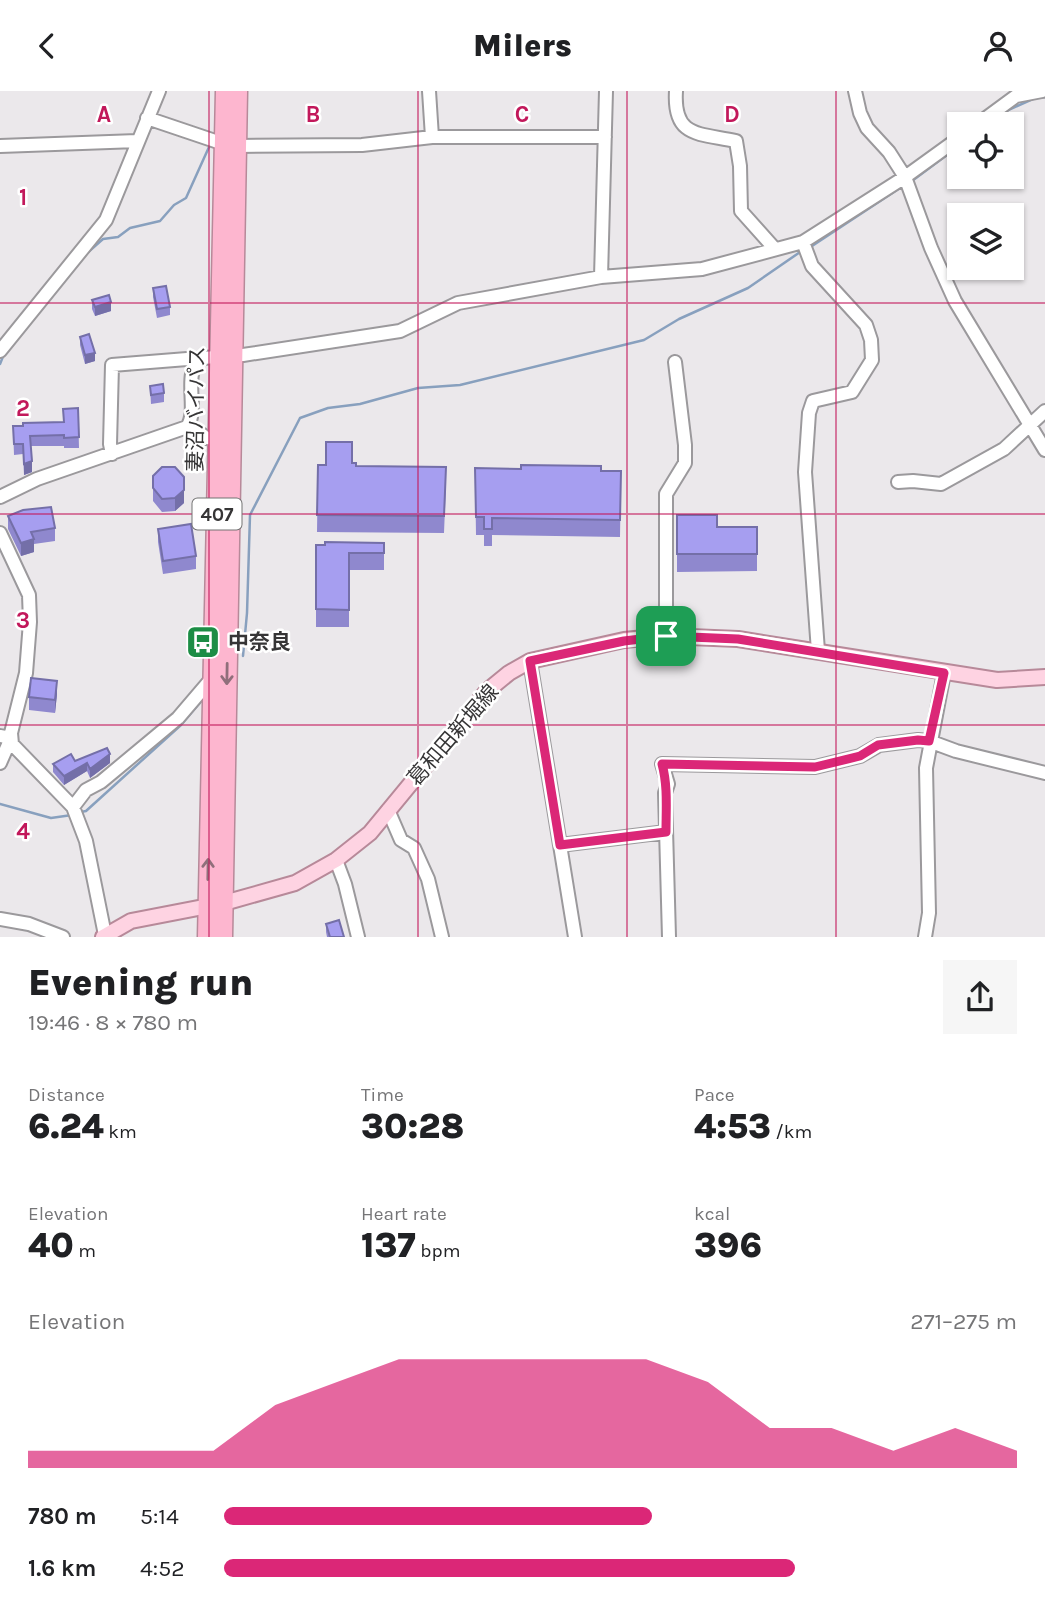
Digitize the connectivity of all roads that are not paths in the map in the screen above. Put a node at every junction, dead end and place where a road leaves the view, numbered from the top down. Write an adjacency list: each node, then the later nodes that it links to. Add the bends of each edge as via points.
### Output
1 (159, 91): 10 (street)
2 (225, 91): 14 (highway, 妻沼バイパス / 407)
3 (238, 91): 14 (highway, 妻沼バイパス / 407)
4 (429, 91): 11 (street)
5 (606, 91): 12 (street)
6 (676, 91): 19 (street, via 679,121 691,132 736,141 741,211)
7 (855, 91): 17 (street, via 867,128)
8 (1042, 91): 9 (street, via 1016,96)
9 (994, 112)
10 (147, 118): 13 (street); 14 (street)
11 (432, 137): 12 (street); 14 (street, via 362,145)
12 (605, 137): 20 (street)
13 (137, 141): 15 (street); 21 (street, via 106,220)
14 (231, 145): 22 (highway, 妻沼バイパス / 407)
15 (0, 146)
16 (947, 147): 17 (street)
17 (905, 177): 18 (street); 27 (street, via 947,284)
18 (803, 242): 19 (street); 35 (street, via 812,265 866,325 872,360 852,392 813,401 808,413 805,473)
19 (775, 249): 20 (street, via 702,269)
20 (601, 277): 22 (street, via 458,303 400,331)
21 (0, 351)
22 (226, 356): 24 (street); 28 (highway, 妻沼バイパス / 407); 49 (highway, 妻沼バイパス / 407, one-way to 49)
23 (675, 362): 34 (street, via 685,463 666,494)
24 (196, 363): 26 (street); 30 (street, via 187,359 112,365)
25 (1045, 411): 27 (street)
26 (189, 424): 28 (street, via 206,437); 30 (street)
27 (1029, 424): 29 (street); 31 (street, via 1004,449 941,484)
28 (218, 439): 38 (highway, 妻沼バイパス / 407)
29 (1045, 450)
30 (112, 454): 32 (street, via 37,479)
31 (898, 482)
32 (0, 497)
33 (0, 533): 40 (street, via 29,596 30,622 26,673)
34 (666, 636): 35 (main road, 葛和田新堀線, via 738,639); 36 (main road, 葛和田新堀線)
35 (818, 651): 37 (main road, 葛和田新堀線)
36 (530, 661): 44 (main road, 葛和田新堀線, via 487,691); 47 (street)
37 (944, 673): 39 (main road, 葛和田新堀線, via 997,680); 41 (street)
38 (213, 677): 45 (street, via 178,718 86,790); 49 (highway, 妻沼バイパス / 407, one-way to 38)
39 (1045, 677)
40 (5, 737): 42 (street); 45 (street)
41 (929, 741): 43 (street); 46 (street, via 878,745 860,756 815,767 662,764 668,784); 52 (street, via 925,788)
42 (0, 763)
43 (1045, 773)
44 (388, 810): 48 (main road, 葛和田新堀線, via 370,833); 57 (street, via 401,840 414,848 428,879)
45 (75, 812): 51 (street, via 89,853)
46 (666, 832): 47 (street); 59 (street)
47 (560, 845): 58 (street)
48 (336, 860): 49 (main road, 葛和田新堀線, via 295,883); 56 (street)
49 (216, 904): 51 (main road, 葛和田新堀線, via 131,921); 54 (highway, 妻沼バイパス / 407); 55 (highway, 妻沼バイパス / 407)
50 (0, 919): 53 (street)
51 (104, 936)
52 (929, 936)
53 (63, 937)
54 (207, 937)
55 (223, 937)
56 (358, 937)
57 (442, 937)
58 (575, 937)
59 (669, 937)

